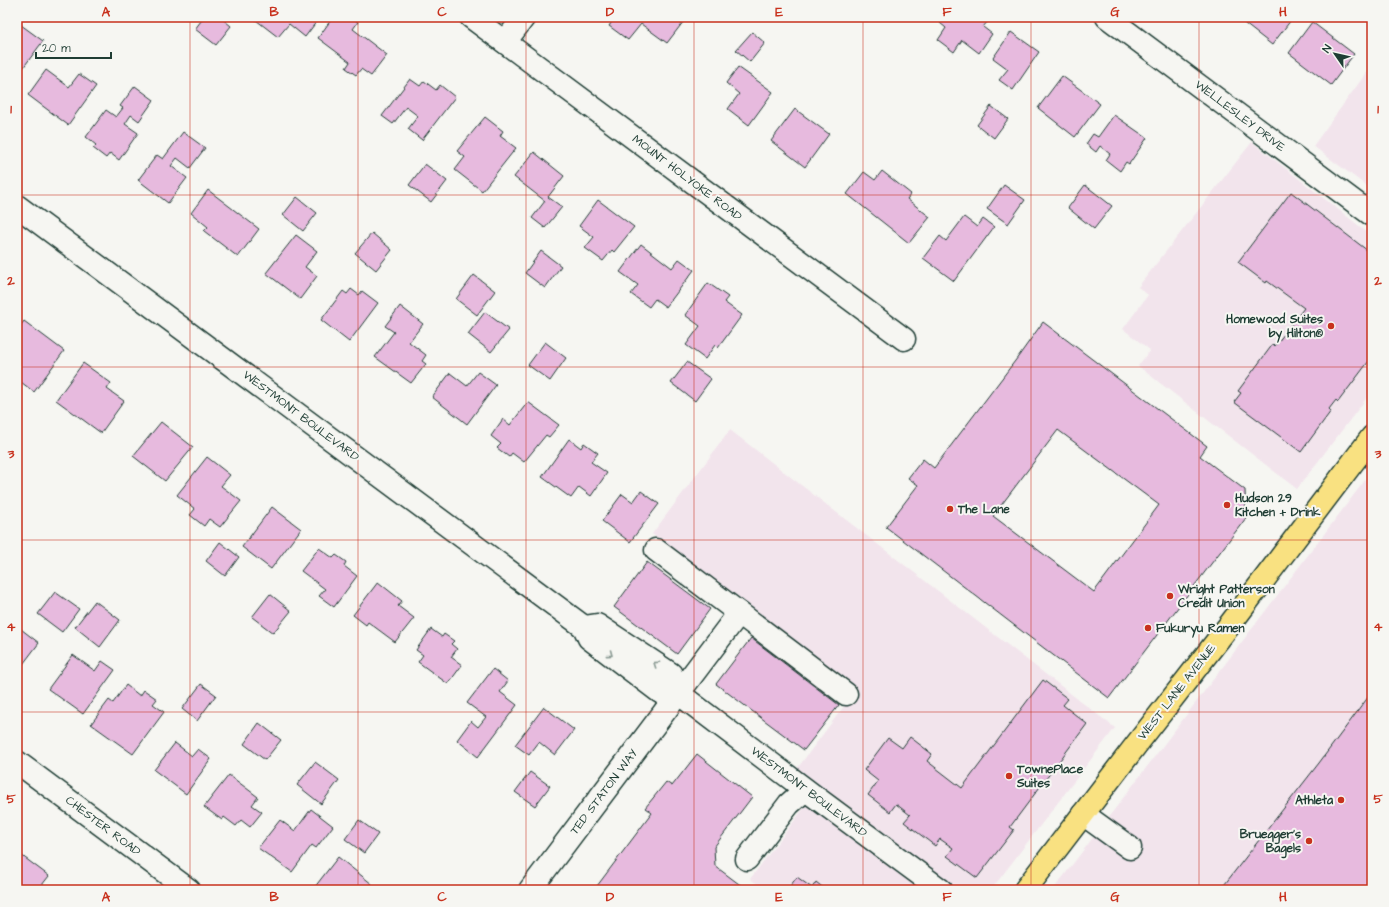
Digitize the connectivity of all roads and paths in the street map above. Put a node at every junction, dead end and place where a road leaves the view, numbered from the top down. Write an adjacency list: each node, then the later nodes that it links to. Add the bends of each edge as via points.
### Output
1 (471, 17): 4 (street, MOUNT HOLYOKE ROAD)
2 (524, 17): 4 (street)
3 (1107, 17): 6 (street, WELLESLEY DRIVE)
4 (505, 42): 7 (street, MOUNT HOLYOKE ROAD)
5 (17, 206): 11 (street, WESTMONT BOULEVARD, via 584,627 589,638 660,692)
6 (1372, 215)
7 (904, 339)
8 (1372, 436): 15 (main road, WEST LANE AVENUE)
9 (656, 550): 10 (street)
10 (739, 613): 11 (street, TED STATON WAY); 12 (street)
11 (678, 693): 14 (street, WESTMONT BOULEVARD); 19 (street, TED STATON WAY)
12 (846, 694)
13 (17, 762): 18 (street, CHESTER ROAD)
14 (805, 790): 17 (street, via 789,804); 20 (street, WESTMONT BOULEVARD)
15 (1083, 814): 16 (street); 21 (main road, WEST LANE AVENUE)
16 (1130, 848)
17 (747, 860)
18 (189, 890)
19 (530, 890)
20 (941, 890)
21 (1025, 890)

